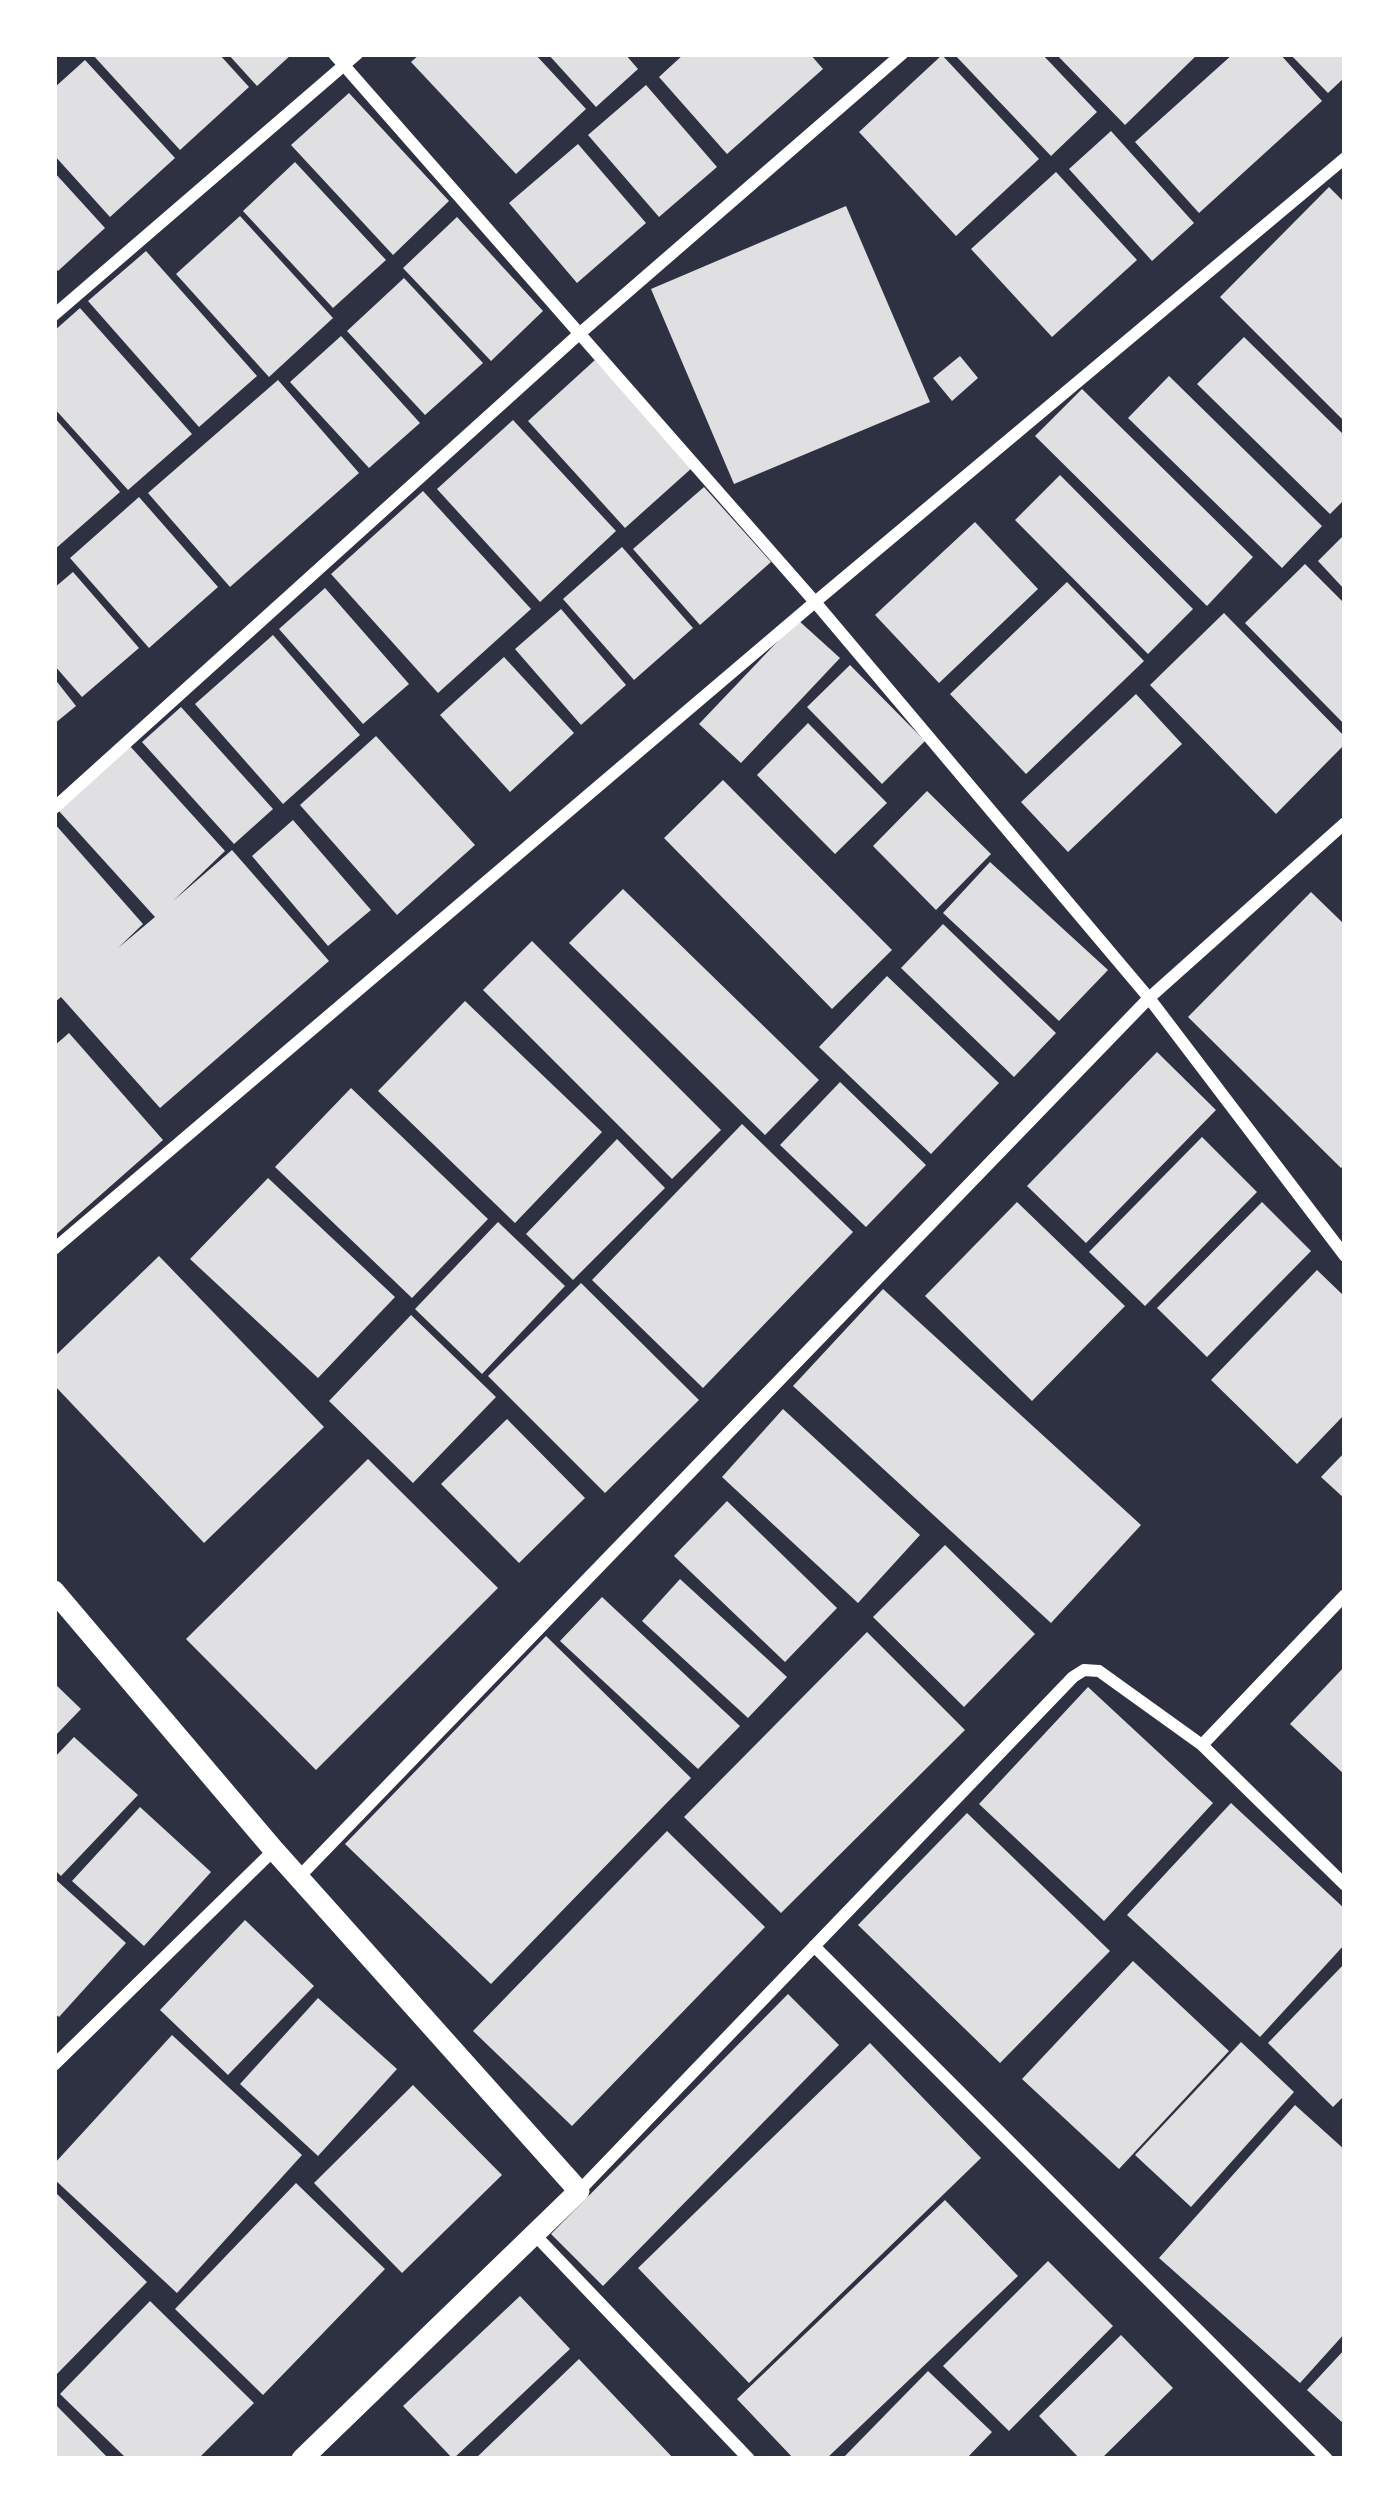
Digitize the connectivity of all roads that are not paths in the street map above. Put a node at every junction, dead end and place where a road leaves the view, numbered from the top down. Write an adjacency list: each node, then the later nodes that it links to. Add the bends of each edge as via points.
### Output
1 (357, 54): 3 (street)
2 (902, 54): 6 (street)
3 (339, 60): 5 (street); 6 (street)
4 (1345, 158): 7 (street)
5 (54, 315)
6 (578, 335): 7 (street); 8 (street)
7 (815, 602): 10 (street); 11 (street)
8 (54, 808)
9 (1345, 823): 10 (street)
10 (1149, 998): 12 (street); 17 (street)
11 (54, 1249)
12 (1345, 1256)
13 (54, 1591): 16 (street)
14 (1345, 1595): 15 (street)
15 (1202, 1744): 18 (street); 19 (street, via 1099,1671 1084,1670)
16 (274, 1850): 17 (street); 20 (street)
17 (298, 1877): 21 (street)
18 (1345, 1885)
19 (814, 1946): 21 (street); 25 (street)
20 (54, 2065)
21 (579, 2191): 22 (street)
22 (535, 2235): 23 (street); 24 (street)
23 (302, 2459)
24 (749, 2459)
25 (1328, 2459)

